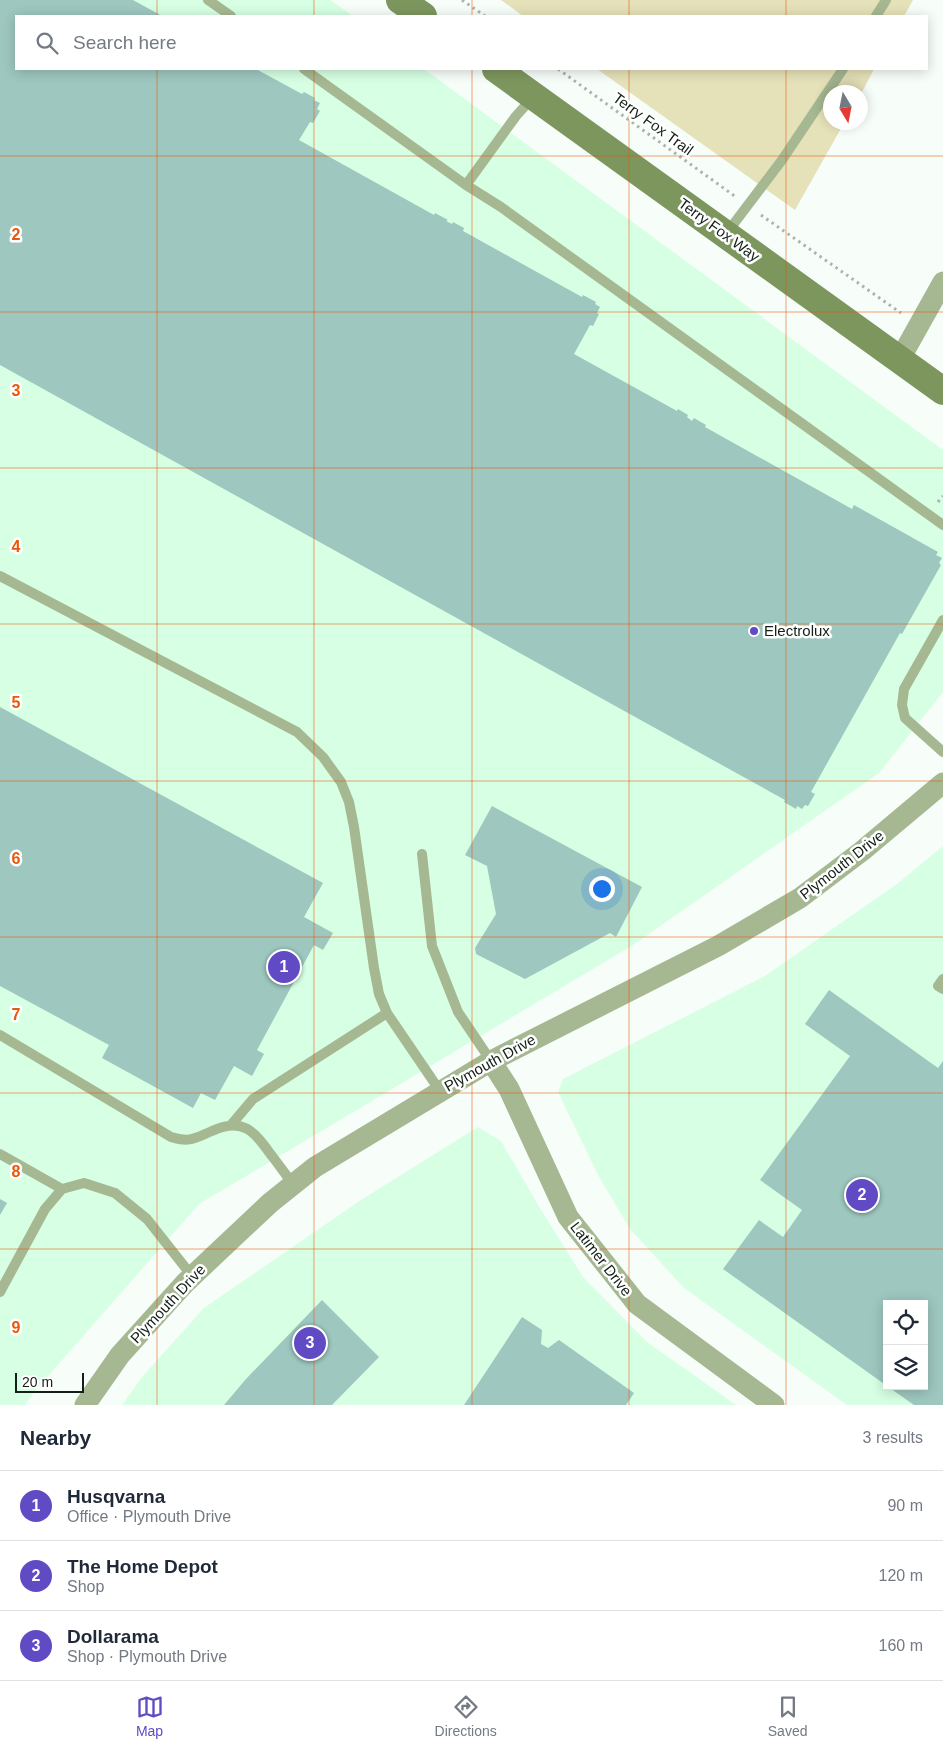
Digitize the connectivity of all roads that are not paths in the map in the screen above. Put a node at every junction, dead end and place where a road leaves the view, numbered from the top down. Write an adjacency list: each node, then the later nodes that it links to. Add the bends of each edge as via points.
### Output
1 (208, 0): 4 (lane)
2 (400, 0): 5 (street)
3 (886, 0): 6 (lane)
4 (230, 15)
5 (422, 15)
6 (877, 15)
7 (305, 70): 11 (lane)
8 (497, 70): 10 (street, Terry Fox Way)
9 (842, 70): 12 (lane, via 782,160)
10 (534, 96): 11 (lane); 12 (street, Terry Fox Way)
11 (466, 185): 16 (lane)
12 (726, 235): 14 (street, Terry Fox Way)
13 (943, 282): 14 (street)
14 (900, 359): 15 (street, Terry Fox Way)
15 (943, 391)
16 (943, 525)
17 (0, 576): 24 (lane, via 296,732 323,757 341,782 349,802 374,968)
18 (943, 620): 19 (lane, via 904,689 902,705 904,718)
19 (943, 752)
20 (943, 782): 26 (street, Plymouth Drive, via 862,851 800,898 718,946)
21 (422, 854): 26 (lane, via 432,946 458,1012)
22 (943, 979): 23 (lane, via 938,986)
23 (943, 989)
24 (387, 1013): 27 (lane); 28 (lane, via 252,1100)
25 (0, 1035): 28 (lane, via 171,1137 194,1140)
26 (491, 1060): 27 (street, Plymouth Drive); 35 (street, Latimer Drive, via 509,1089 568,1217 636,1304)
27 (440, 1091): 30 (street, Plymouth Drive, via 315,1167)
28 (231, 1125): 30 (lane, via 255,1133)
29 (0, 1154): 31 (lane)
30 (294, 1184): 32 (street, Plymouth Drive)
31 (62, 1189): 32 (lane, via 84,1183 115,1193 146,1220); 33 (lane, via 45,1209)
32 (192, 1276): 34 (street, Plymouth Drive, via 120,1356)
33 (0, 1292)
34 (86, 1405)
35 (774, 1405)

